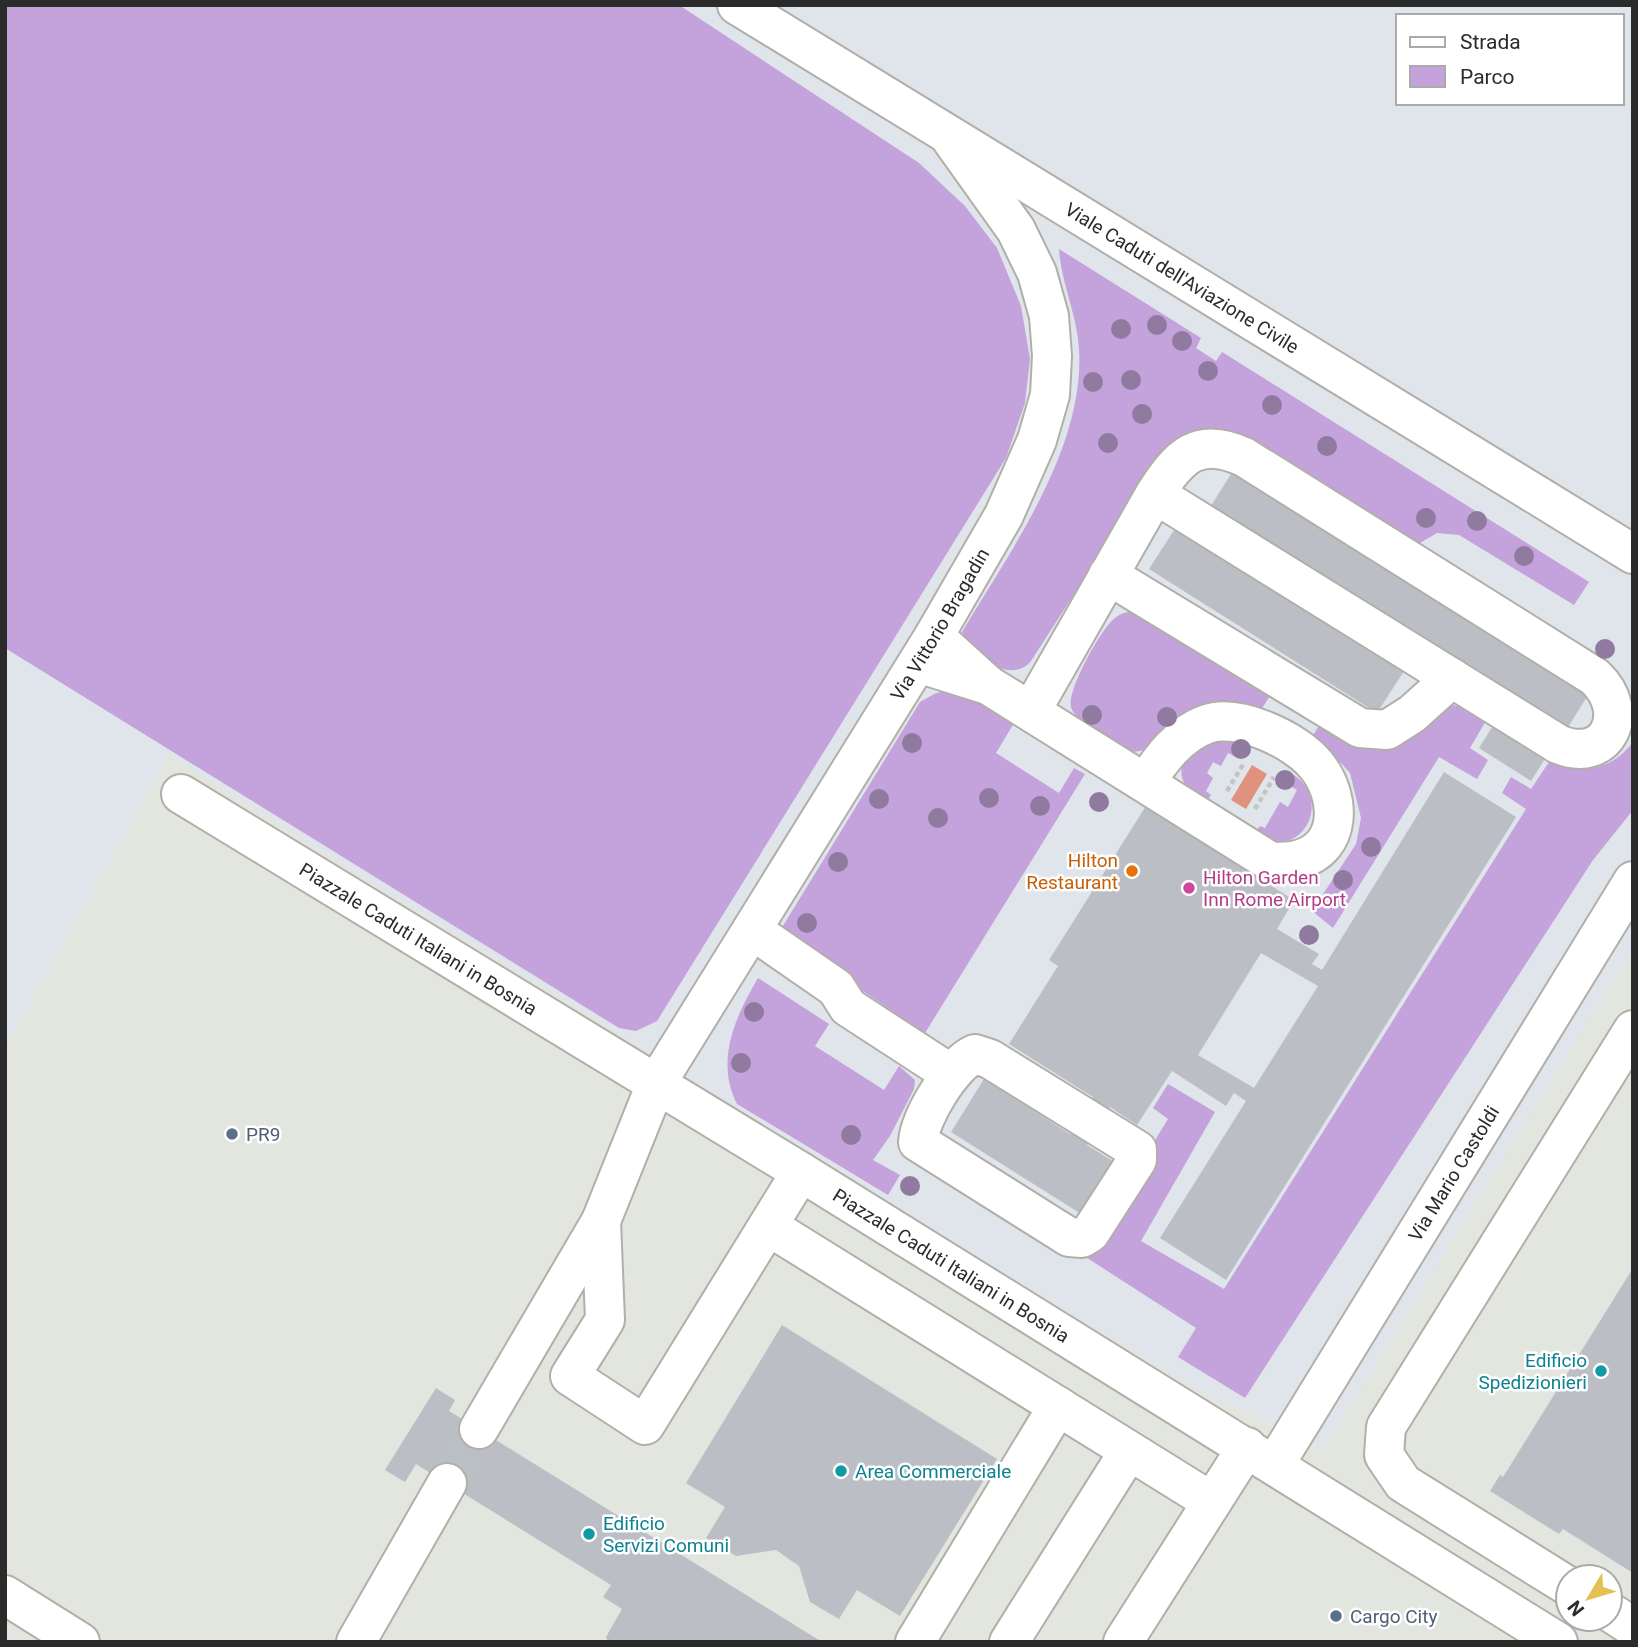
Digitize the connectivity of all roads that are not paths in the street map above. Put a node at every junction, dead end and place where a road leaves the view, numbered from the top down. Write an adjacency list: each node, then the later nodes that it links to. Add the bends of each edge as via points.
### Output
1 (737, 5): 2 (street, Viale Caduti dell'Aviazione Civile)
2 (951, 139): 4 (street, Viale Caduti dell'Aviazione Civile); 6 (street, Via Vittorio Bragadin, via 1016,230 1037,273 1049,316 1052,356 1050,395 1021,482)
3 (1155, 494): 5 (street); 7 (street); 7 (street, via 1175,462 1202,449 1218,448 1244,457 1595,677 1613,700 1613,723 1608,735 1597,743 1567,748)
4 (1631, 552)
5 (1108, 575): 7 (street, via 1360,728 1387,730); 8 (street)
6 (926, 649): 8 (street); 12 (street, Via Vittorio Bragadin)
7 (1452, 678)
8 (1031, 711): 9 (street)
9 (1146, 782): 9 (street, via 1271,862 1297,860 1318,850 1335,817 1331,789 1316,765 1306,755 1245,723 1201,727 1165,755)
10 (181, 794): 15 (street, Piazzale Caduti Italiani in Bosnia)
11 (1633, 881): 22 (street, Via Mario Castoldi)
12 (744, 941): 14 (street, via 836,988 848,1007); 15 (street, Via Vittorio Bragadin)
13 (1633, 1030): 25 (street, via 1386,1427 1384,1455 1403,1483)
14 (951, 1074): 14 (street, via 919,1131 918,1142 1069,1237 1083,1238 1090,1233 1137,1160 1137,1150 990,1059 975,1054 962,1060)
15 (656, 1084): 16 (street, Piazzale Caduti Italiani in Bosnia); 17 (street)
16 (801, 1172): 18 (street); 22 (street, Piazzale Caduti Italiani in Bosnia)
17 (601, 1221): 18 (street, via 605,1320 570,1376 645,1425); 20 (street)
18 (768, 1226): 19 (street)
19 (1058, 1406): 21 (street); 29 (street)
20 (479, 1429)
21 (1129, 1451): 24 (street); 30 (street)
22 (1261, 1455): 24 (street); 32 (street, Piazzale Caduti Italiani in Bosnia)
23 (447, 1483): 28 (street)
24 (1212, 1502): 31 (street)
25 (1554, 1577)
26 (5, 1595): 27 (street)
27 (80, 1642)
28 (356, 1642)
29 (915, 1642)
30 (1009, 1642)
31 (1124, 1642)
32 (1559, 1642)

